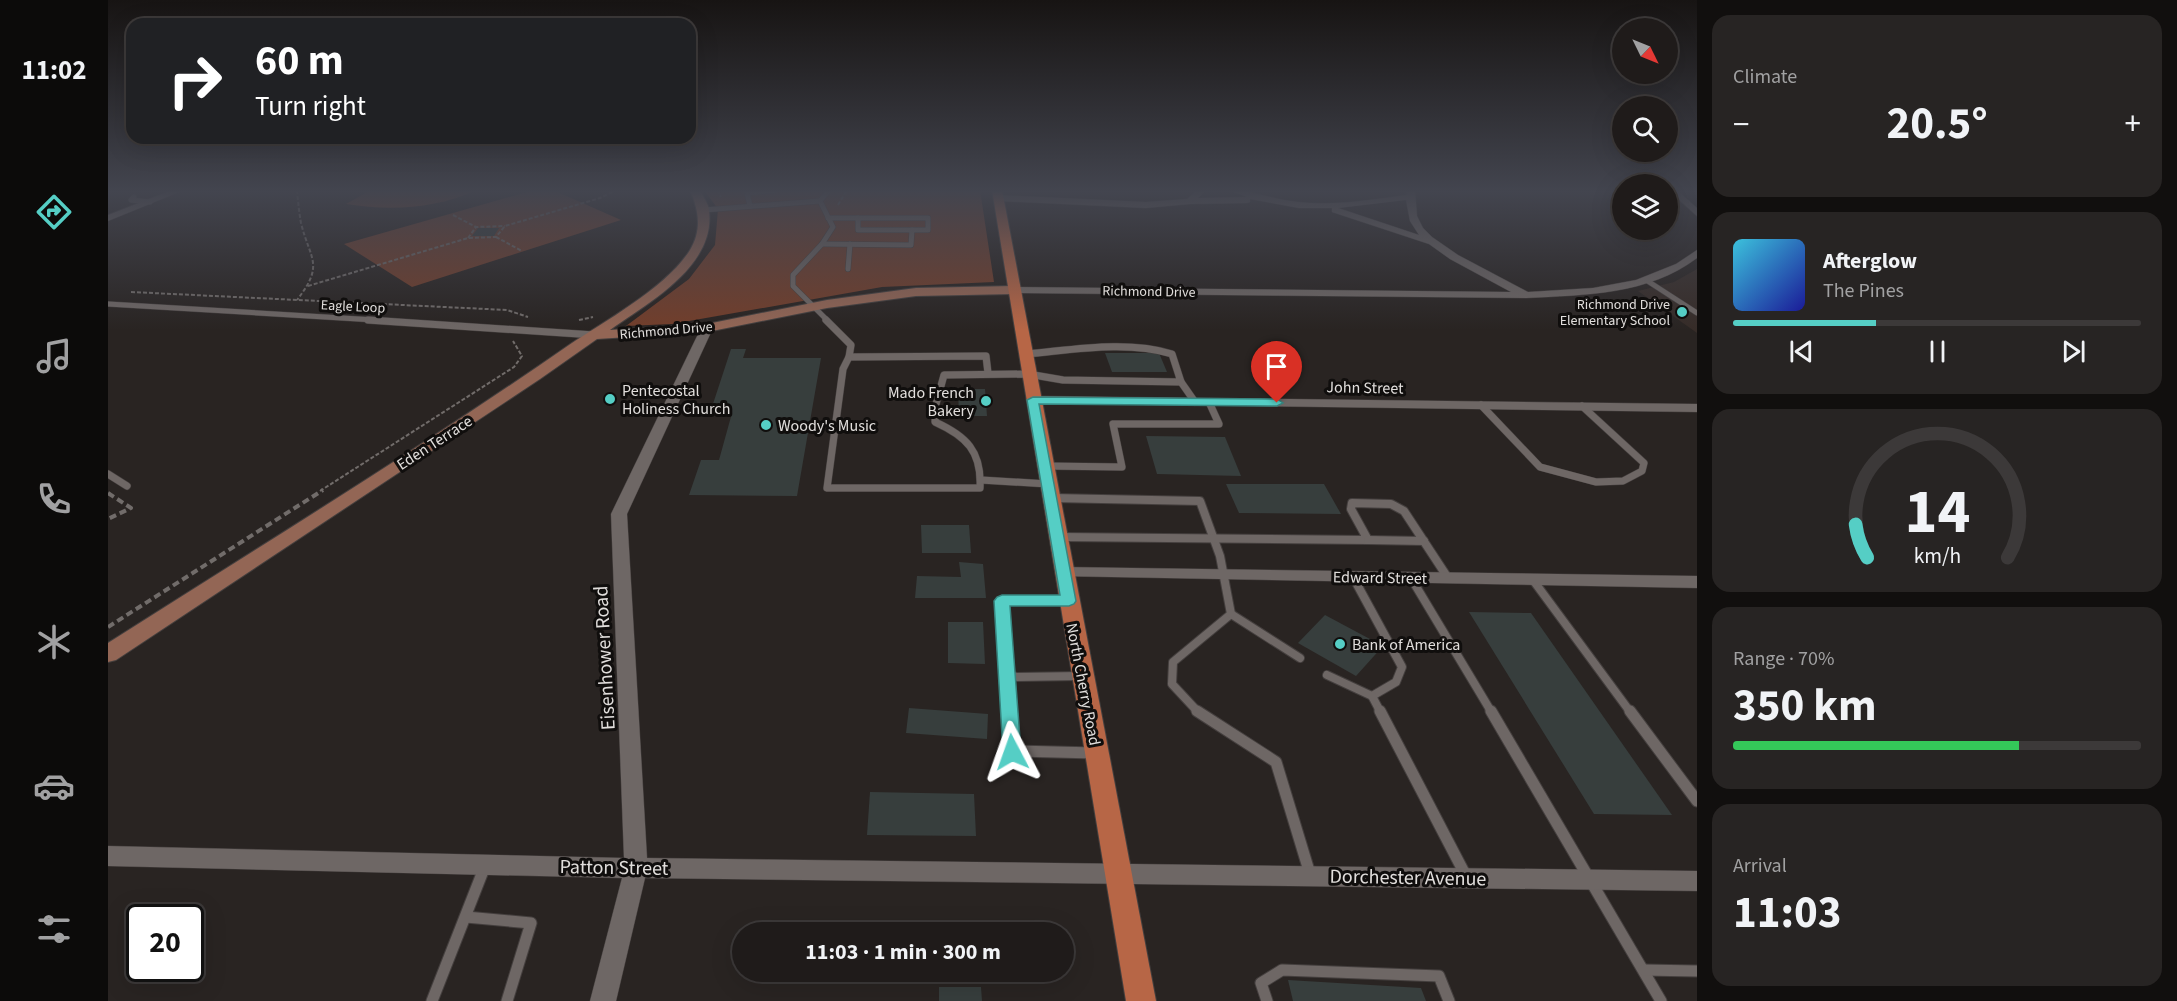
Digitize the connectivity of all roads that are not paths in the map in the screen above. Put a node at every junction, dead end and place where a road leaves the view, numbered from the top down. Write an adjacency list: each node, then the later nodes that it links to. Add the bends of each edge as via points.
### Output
1 (701, 237): 19 (street, Eden Terrace, via 682,269)
2 (827, 237): 8 (lane)
3 (912, 237): 9 (lane, via 911,245)
4 (1004, 237): 13 (main road, North Cherry Road)
5 (1414, 237): 7 (street)
6 (1426, 237): 7 (street)
7 (1433, 243): 14 (street)
8 (822, 244): 9 (lane); 16 (lane, via 794,275 793,286)
9 (850, 244): 11 (lane)
10 (1697, 253): 12 (street, Richmond Drive, via 1682,265)
11 (848, 269)
12 (1646, 280): 14 (street, Richmond Drive, via 1604,289); 17 (lane)
13 (1013, 290): 14 (street, Richmond Drive); 16 (street, Richmond Drive, via 916,292); 20 (main road, North Cherry Road)
14 (1526, 295)
15 (108, 304): 19 (lane, Eagle Loop)
16 (812, 307): 18 (street, Richmond Drive); 21 (lane, via 850,345)
17 (1697, 313)
18 (707, 328): 19 (street, Richmond Drive); 57 (street, Eisenhower Road, via 619,514)
19 (596, 335): 47 (street, Eden Terrace)
20 (1025, 354): 23 (main road, North Cherry Road); 24 (lane, via 1117,347 1161,349 1172,354)
21 (849, 357): 22 (lane, via 986,356); 31 (lane, via 843,369 827,488 980,488)
22 (988, 373): 23 (lane); 31 (lane, via 944,375 936,404 935,422 964,436 977,461)
23 (1028, 374): 24 (lane, via 1063,380); 25 (main road, North Cherry Road)
24 (1181, 382): 26 (lane)
25 (1033, 400): 26 (street, John Street); 32 (main road, North Cherry Road)
26 (1202, 402): 27 (street, John Street); 32 (lane, via 1219,424 1113,424 1122,467)
27 (1481, 405): 28 (street, John Street); 28 (lane, via 1540,467 1596,482 1623,481 1642,471 1644,463)
28 (1582, 406): 29 (street, John Street)
29 (1697, 408)
30 (108, 474): 33 (lane)
31 (981, 480): 32 (lane)
32 (1048, 483): 34 (main road, North Cherry Road); 35 (lane, via 1200,501)
33 (127, 486)
34 (1057, 537): 35 (lane); 38 (main road, North Cherry Road)
35 (1216, 538): 36 (lane); 39 (lane)
36 (1368, 540): 37 (lane); 37 (lane, via 1351,510 1352,503 1391,504 1404,511)
37 (1424, 542): 42 (lane)
38 (1063, 572): 39 (street, Edward Street); 45 (main road, North Cherry Road)
39 (1226, 575): 40 (street, Edward Street); 46 (lane)
40 (1353, 577): 41 (street, Edward Street); 52 (lane, via 1402,667 1395,684)
41 (1411, 578): 42 (street, Edward Street); 61 (lane)
42 (1448, 578): 43 (street, Edward Street)
43 (1533, 580): 44 (street, Edward Street); 54 (lane)
44 (1697, 582)
45 (1069, 601): 50 (main road, North Cherry Road); 51 (lane, via 1002,601)
46 (1231, 614): 48 (lane); 59 (lane, via 1173,662 1172,684 1198,712 1276,762)
47 (108, 654)
48 (1300, 658)
49 (1327, 675): 52 (lane)
50 (1082, 676): 51 (lane); 53 (main road, North Cherry Road)
51 (1007, 677): 53 (lane, via 1012,752)
52 (1372, 696): 60 (lane)
53 (1097, 753): 58 (main road, North Cherry Road)
54 (1697, 801)
55 (108, 856): 56 (street, Patton Street)
56 (486, 865): 57 (street, Patton Street); 63 (lane)
57 (636, 868): 58 (street, Patton Street); 68 (street, Eisenhower Road)
58 (1120, 875): 59 (street, Dorchester Avenue); 69 (main road, North Cherry Road)
59 (1311, 875): 60 (street, Dorchester Avenue)
60 (1467, 878): 61 (street, Dorchester Avenue)
61 (1592, 880): 62 (street, Dorchester Avenue); 64 (lane)
62 (1697, 881)
63 (466, 917): 66 (lane); 67 (lane, via 531,922)
64 (1644, 970): 65 (lane); 72 (lane)
65 (1697, 971)
66 (432, 1001)
67 (507, 1001)
68 (603, 1001)
69 (1141, 1001)
70 (1267, 1001): 71 (lane, via 1261,983 1282,970 1438,976)
71 (1449, 1001)
72 (1661, 1001)

